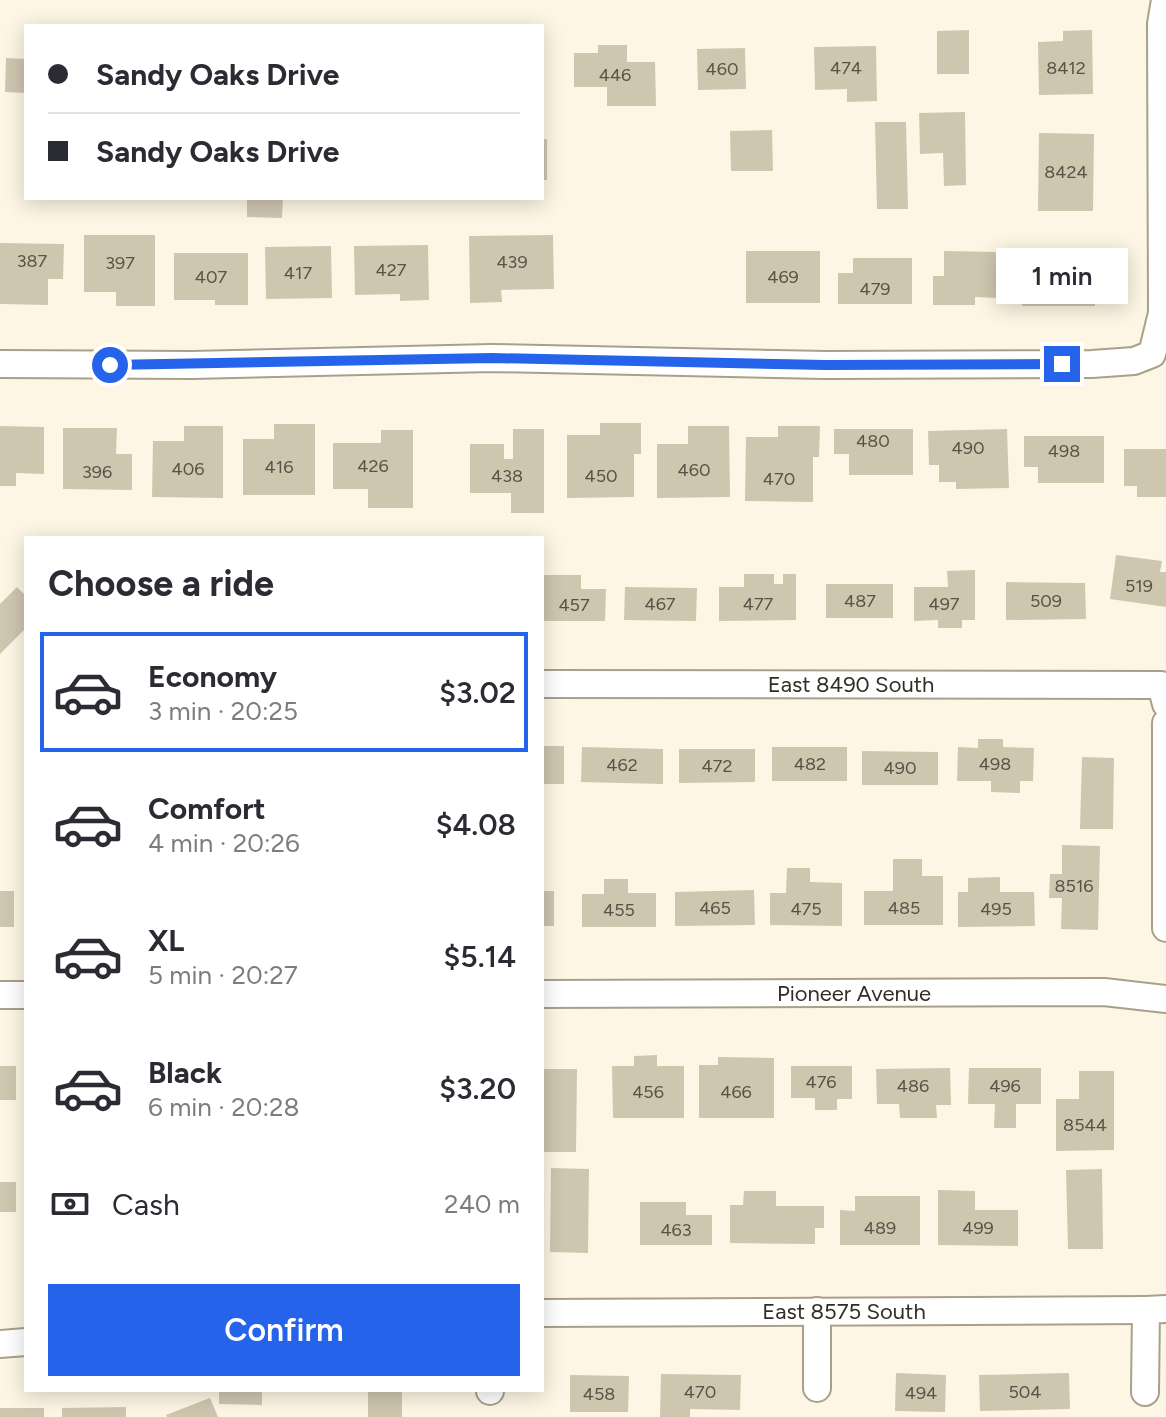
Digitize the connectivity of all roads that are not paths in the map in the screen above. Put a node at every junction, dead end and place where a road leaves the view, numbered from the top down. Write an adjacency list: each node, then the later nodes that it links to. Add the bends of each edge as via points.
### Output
1 (1165, 0): 2 (street, via 1162,313 1152,354 1134,361 826,365 492,358)
2 (0, 364)
3 (544, 684): 4 (street, East 8490 South)
4 (1163, 695)
5 (1166, 723): 6 (street)
6 (1166, 928)
7 (544, 994): 10 (street, Pioneer Avenue, via 1104,992)
8 (0, 995): 9 (street)
9 (24, 995)
10 (1166, 999)
11 (1156, 1310): 12 (street, East 8575 South); 17 (street)
12 (817, 1311): 13 (street, East 8575 South); 16 (street)
13 (544, 1313)
14 (24, 1342): 15 (street)
15 (0, 1344)
16 (817, 1388)
17 (1145, 1392)

